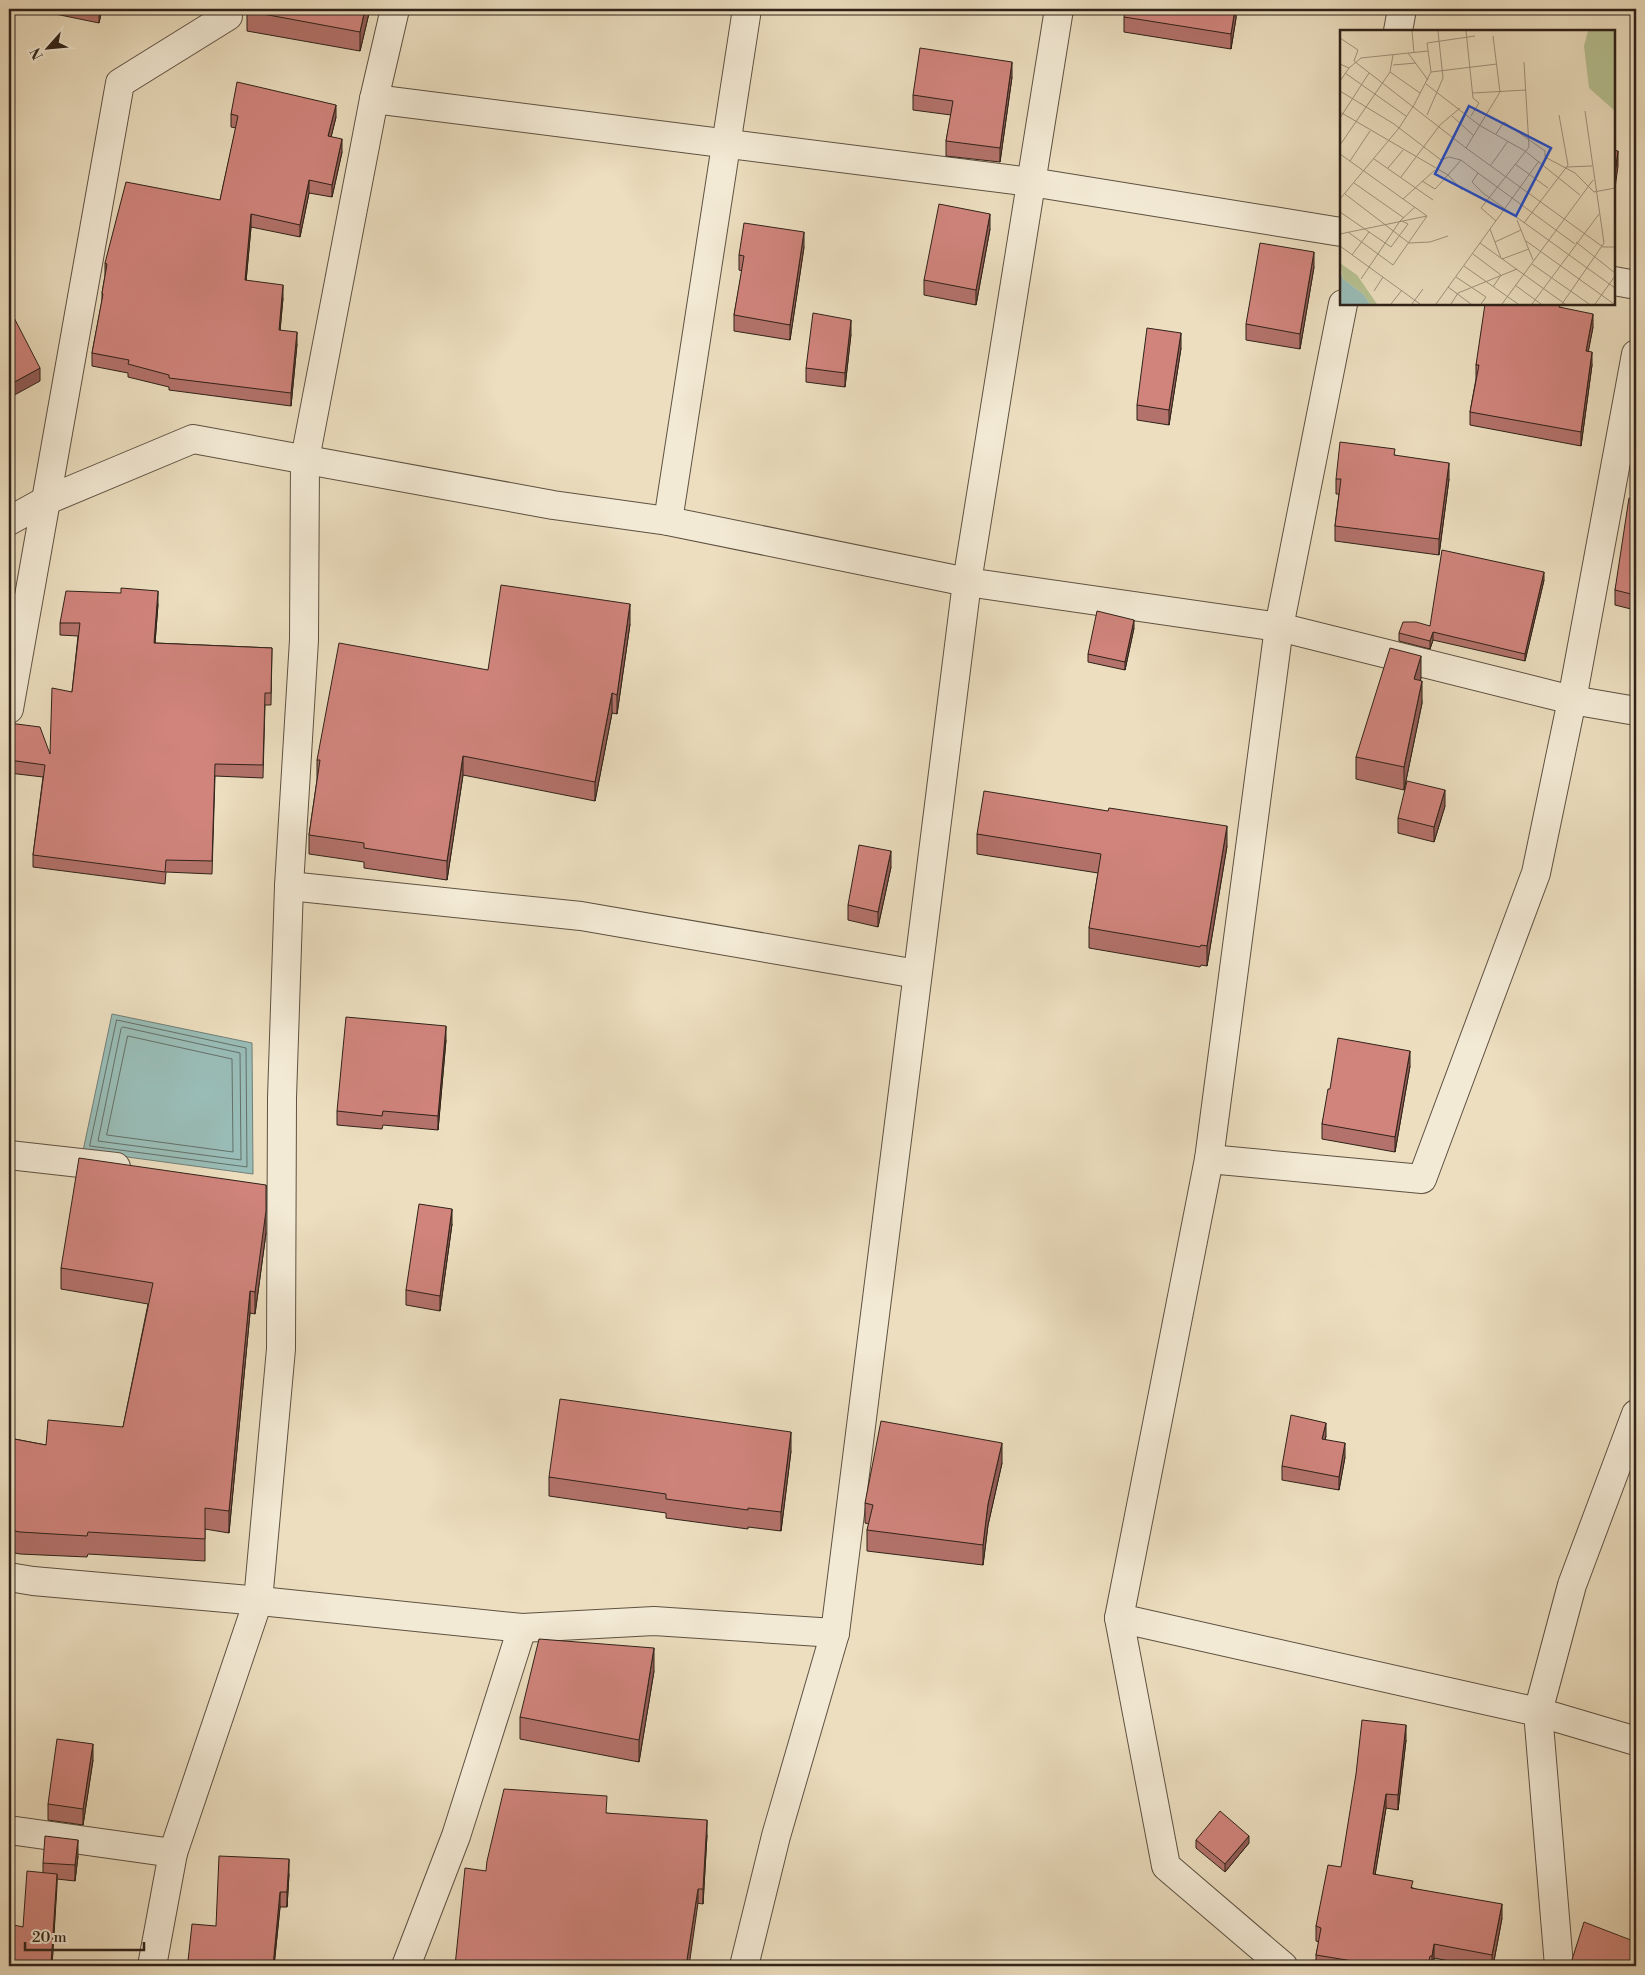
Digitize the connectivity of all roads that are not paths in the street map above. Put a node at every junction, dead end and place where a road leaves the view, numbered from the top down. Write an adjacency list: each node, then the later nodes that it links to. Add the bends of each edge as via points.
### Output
1 (228, 9): 16 (street, via 228,16 120,83)
2 (395, 9): 7 (street)
3 (747, 9): 8 (street)
4 (1059, 9): 9 (street)
5 (1402, 9): 6 (street)
6 (1398, 30)
7 (374, 99): 8 (street); 15 (street)
8 (726, 144): 9 (street); 18 (street)
9 (1031, 182): 10 (street); 19 (street)
10 (1340, 232)
11 (1615, 280): 12 (street)
12 (1636, 285)
13 (1343, 305): 20 (street)
14 (1636, 354): 21 (street)
15 (304, 459): 16 (street, via 193,438); 18 (street, via 553,505); 24 (street, via 304,640)
16 (45, 501): 17 (street); 22 (street)
17 (9, 521)
18 (668, 521): 19 (street)
19 (967, 582): 20 (street); 25 (street)
20 (1279, 627): 21 (street); 27 (street)
21 (1572, 700): 23 (street); 27 (street, via 1536,873 1422,1179)
22 (9, 709)
23 (1636, 711)
24 (289, 886): 25 (street, via 581,916); 31 (street, via 282,1098 271,1188 281,1349)
25 (917, 974): 34 (street)
26 (9, 1155): 28 (street)
27 (1209, 1159): 32 (street)
28 (144, 1171)
29 (1636, 1414): 35 (street, via 1572,1585)
30 (9, 1576): 31 (street, via 33,1581)
31 (258, 1601): 33 (street); 38 (street)
32 (1119, 1618): 35 (street); 42 (street, via 1166,1866)
33 (522, 1628): 34 (street, via 654,1621); 40 (street, via 456,1836)
34 (835, 1633): 41 (street, via 776,1836)
35 (1538, 1712): 36 (street); 43 (street)
36 (1636, 1741)
37 (9, 1830): 38 (street)
38 (173, 1853): 39 (street)
39 (152, 1966)
40 (406, 1966)
41 (744, 1966)
42 (1283, 1966)
43 (1558, 1966)

